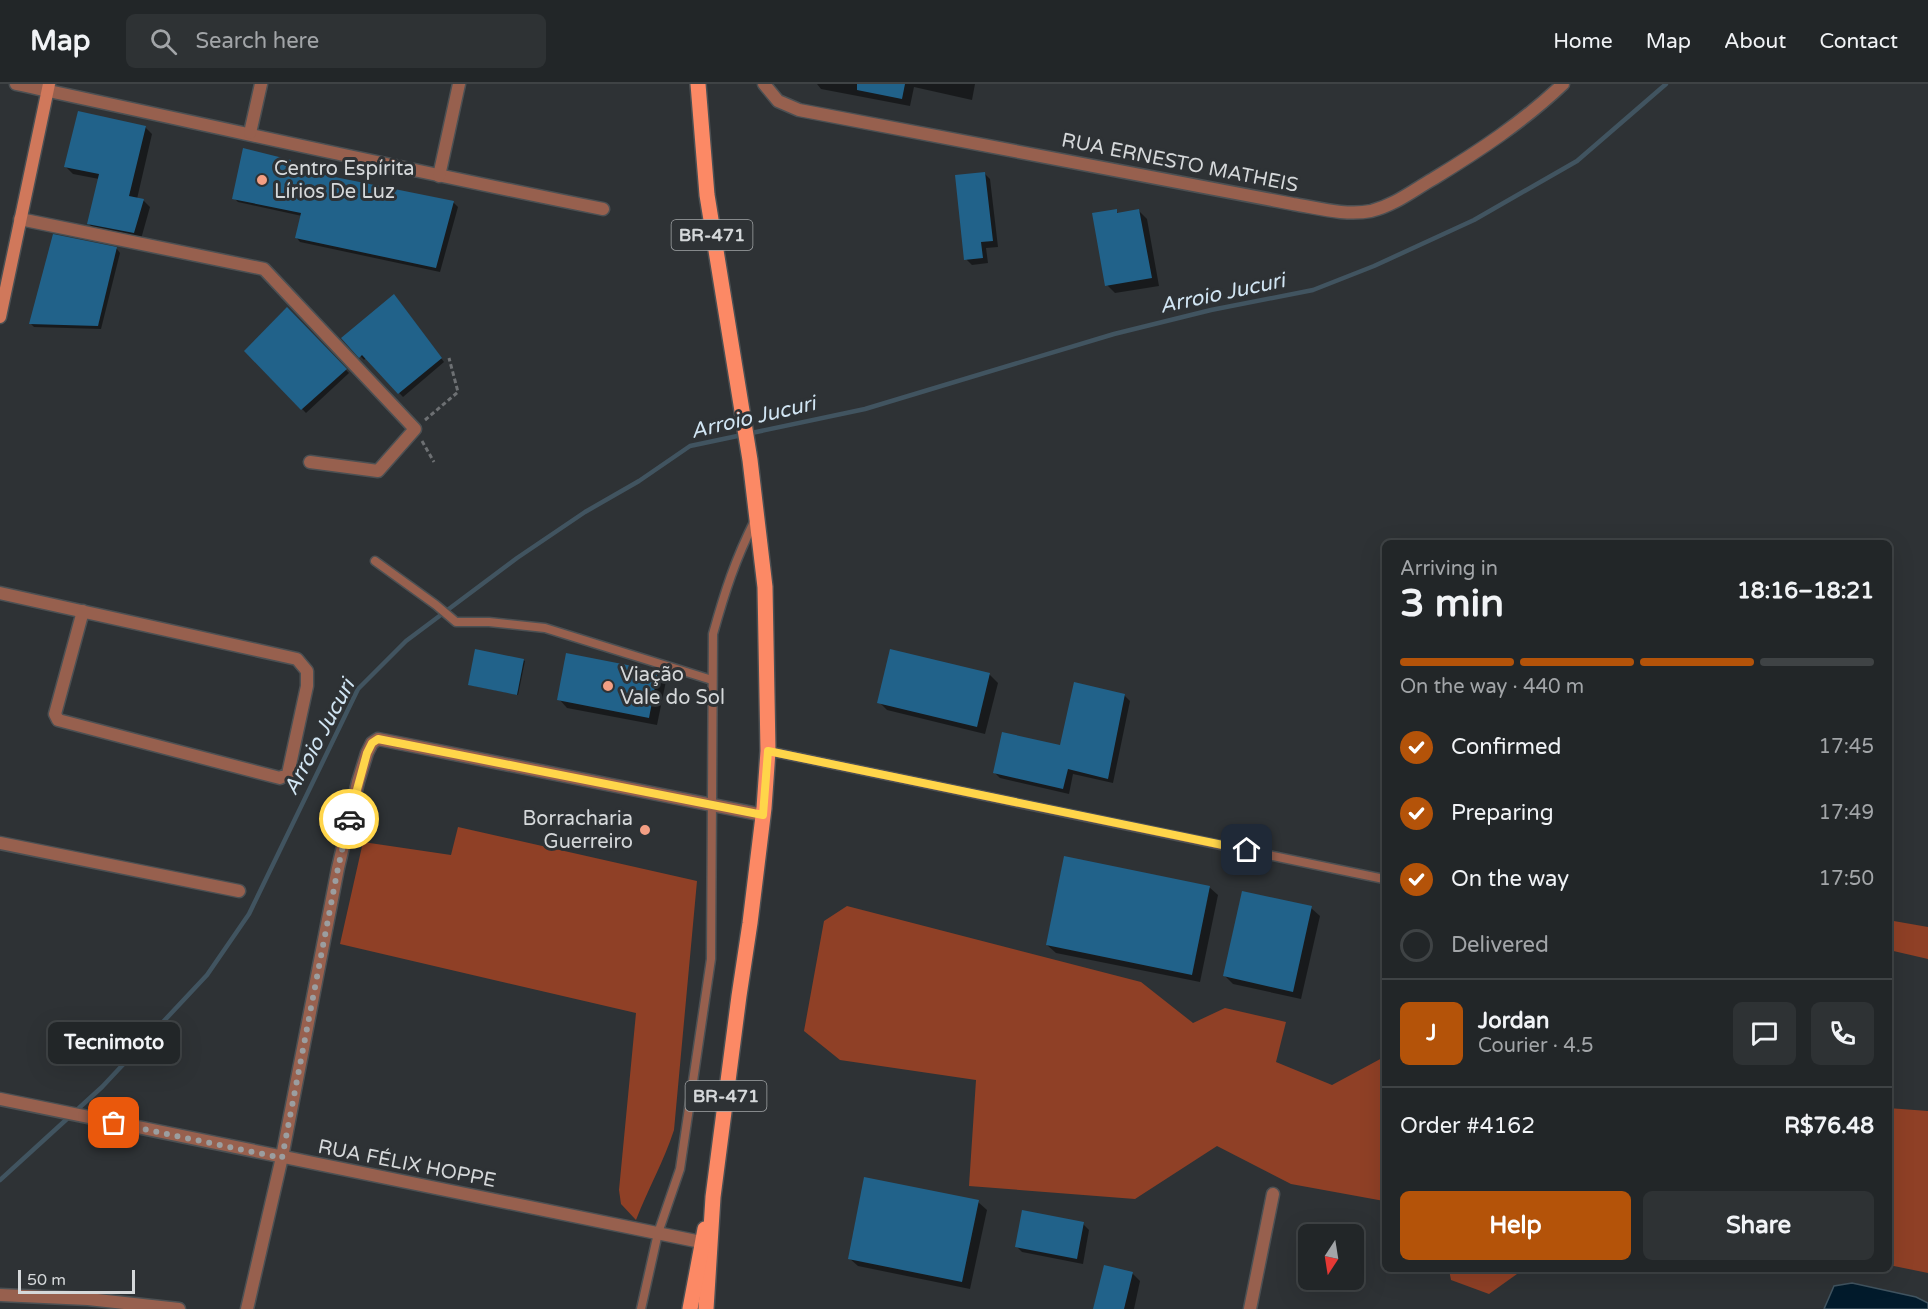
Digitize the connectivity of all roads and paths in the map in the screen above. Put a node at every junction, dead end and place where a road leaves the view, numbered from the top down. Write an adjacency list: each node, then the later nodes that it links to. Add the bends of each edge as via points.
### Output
1 (16, 84): 7 (street)
2 (261, 84): 8 (street)
3 (459, 84): 9 (street)
4 (698, 84): 17 (main road, BR-471, via 707,195)
5 (764, 84): 6 (street, RUA ERNESTO MATHEIS, via 778,101 799,110 1353,212 1384,207 1410,194 1496,140)
6 (1563, 84)
7 (48, 87): 8 (street); 11 (main road)
8 (250, 133): 9 (street)
9 (439, 177): 10 (street)
10 (603, 208)
11 (21, 219): 12 (main road); 14 (street, via 264,270)
12 (0, 317)
13 (449, 357): 14 (path, via 458,392)
14 (415, 429): 15 (street, via 378,471); 16 (path)
15 (310, 462)
16 (434, 462)
17 (757, 517): 21 (lane, via 722,600 713,634); 22 (main road, BR-471, via 765,587)
18 (375, 561): 21 (lane, via 456,622 545,628)
19 (0, 594): 20 (street)
20 (83, 611): 20 (street, via 297,659 308,671 307,686 288,774 280,778 58,720 55,714)
21 (712, 680): 23 (lane)
22 (768, 751): 24 (main road, BR-471); 26 (lane)
23 (712, 804): 24 (street); 29 (street, via 378,739 372,743 357,782 338,868); 32 (lane, via 711,959 680,1169)
24 (763, 815): 31 (main road, BR-471)
25 (0, 843): 27 (street)
26 (1382, 879)
27 (239, 891)
28 (0, 1099): 29 (street, RUA FÉLIX HOPPE)
29 (282, 1158): 32 (street, RUA FÉLIX HOPPE); 37 (street)
30 (1273, 1194): 42 (street)
31 (713, 1197): 33 (main road, BR-471); 41 (main road, BR-471)
32 (658, 1233): 33 (street, RUA FÉLIX HOPPE); 38 (lane)
33 (701, 1242): 34 (main road, BR-471)
34 (699, 1259): 39 (main road); 40 (main road, BR-471)
35 (0, 1295): 36 (street)
36 (179, 1309)
37 (247, 1309)
38 (641, 1309)
39 (684, 1309)
40 (690, 1309)
41 (706, 1309)
42 (1250, 1309)

